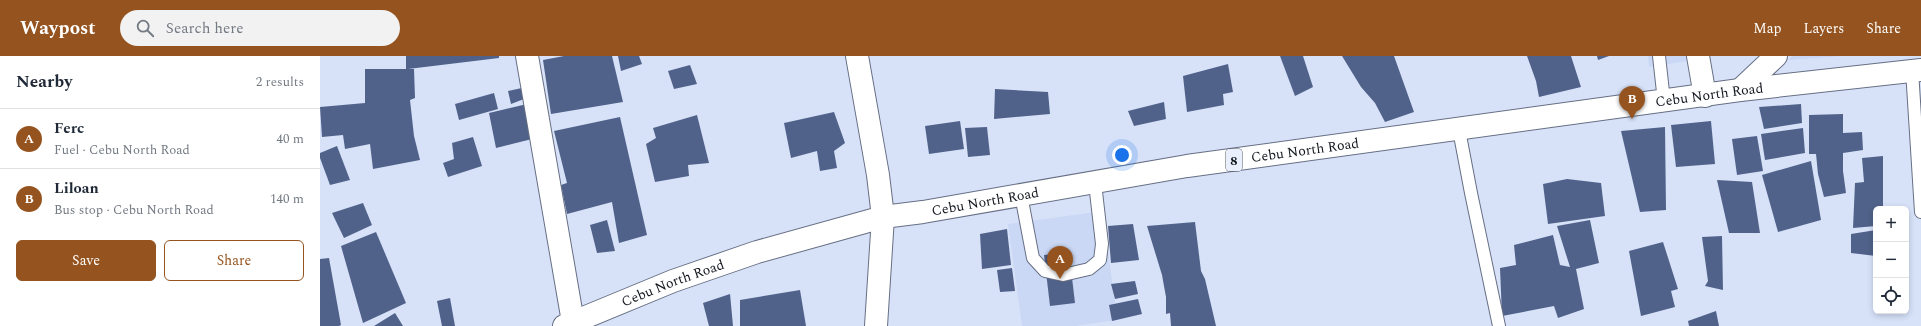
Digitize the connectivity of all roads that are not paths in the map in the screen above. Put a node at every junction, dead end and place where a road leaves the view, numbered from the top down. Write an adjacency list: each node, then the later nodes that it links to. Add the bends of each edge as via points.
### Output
1 (527, 56): 15 (main road)
2 (857, 56): 14 (main road)
3 (1659, 56): 9 (lane)
4 (1698, 56): 8 (main road)
5 (1776, 56): 7 (main road)
6 (1916, 70): 7 (main road, Cebu North Road / 8); 13 (lane)
7 (1740, 90): 8 (main road, Cebu North Road / 8)
8 (1704, 96): 9 (main road, Cebu North Road / 8)
9 (1664, 101): 10 (main road, Cebu North Road / 8)
10 (1459, 130): 11 (main road, Cebu North Road / 8, via 1187,166); 17 (lane)
11 (1095, 182): 12 (main road, Cebu North Road / 8); 12 (lane, via 1102,244 1100,260 1089,269 1063,275 1045,271 1033,258)
12 (1021, 195): 14 (main road, Cebu North Road / 8)
13 (1921, 212)
14 (884, 217): 15 (main road, Cebu North Road / 8, via 757,252 673,281); 16 (main road)
15 (569, 324)
16 (876, 326)
17 (1499, 326)

